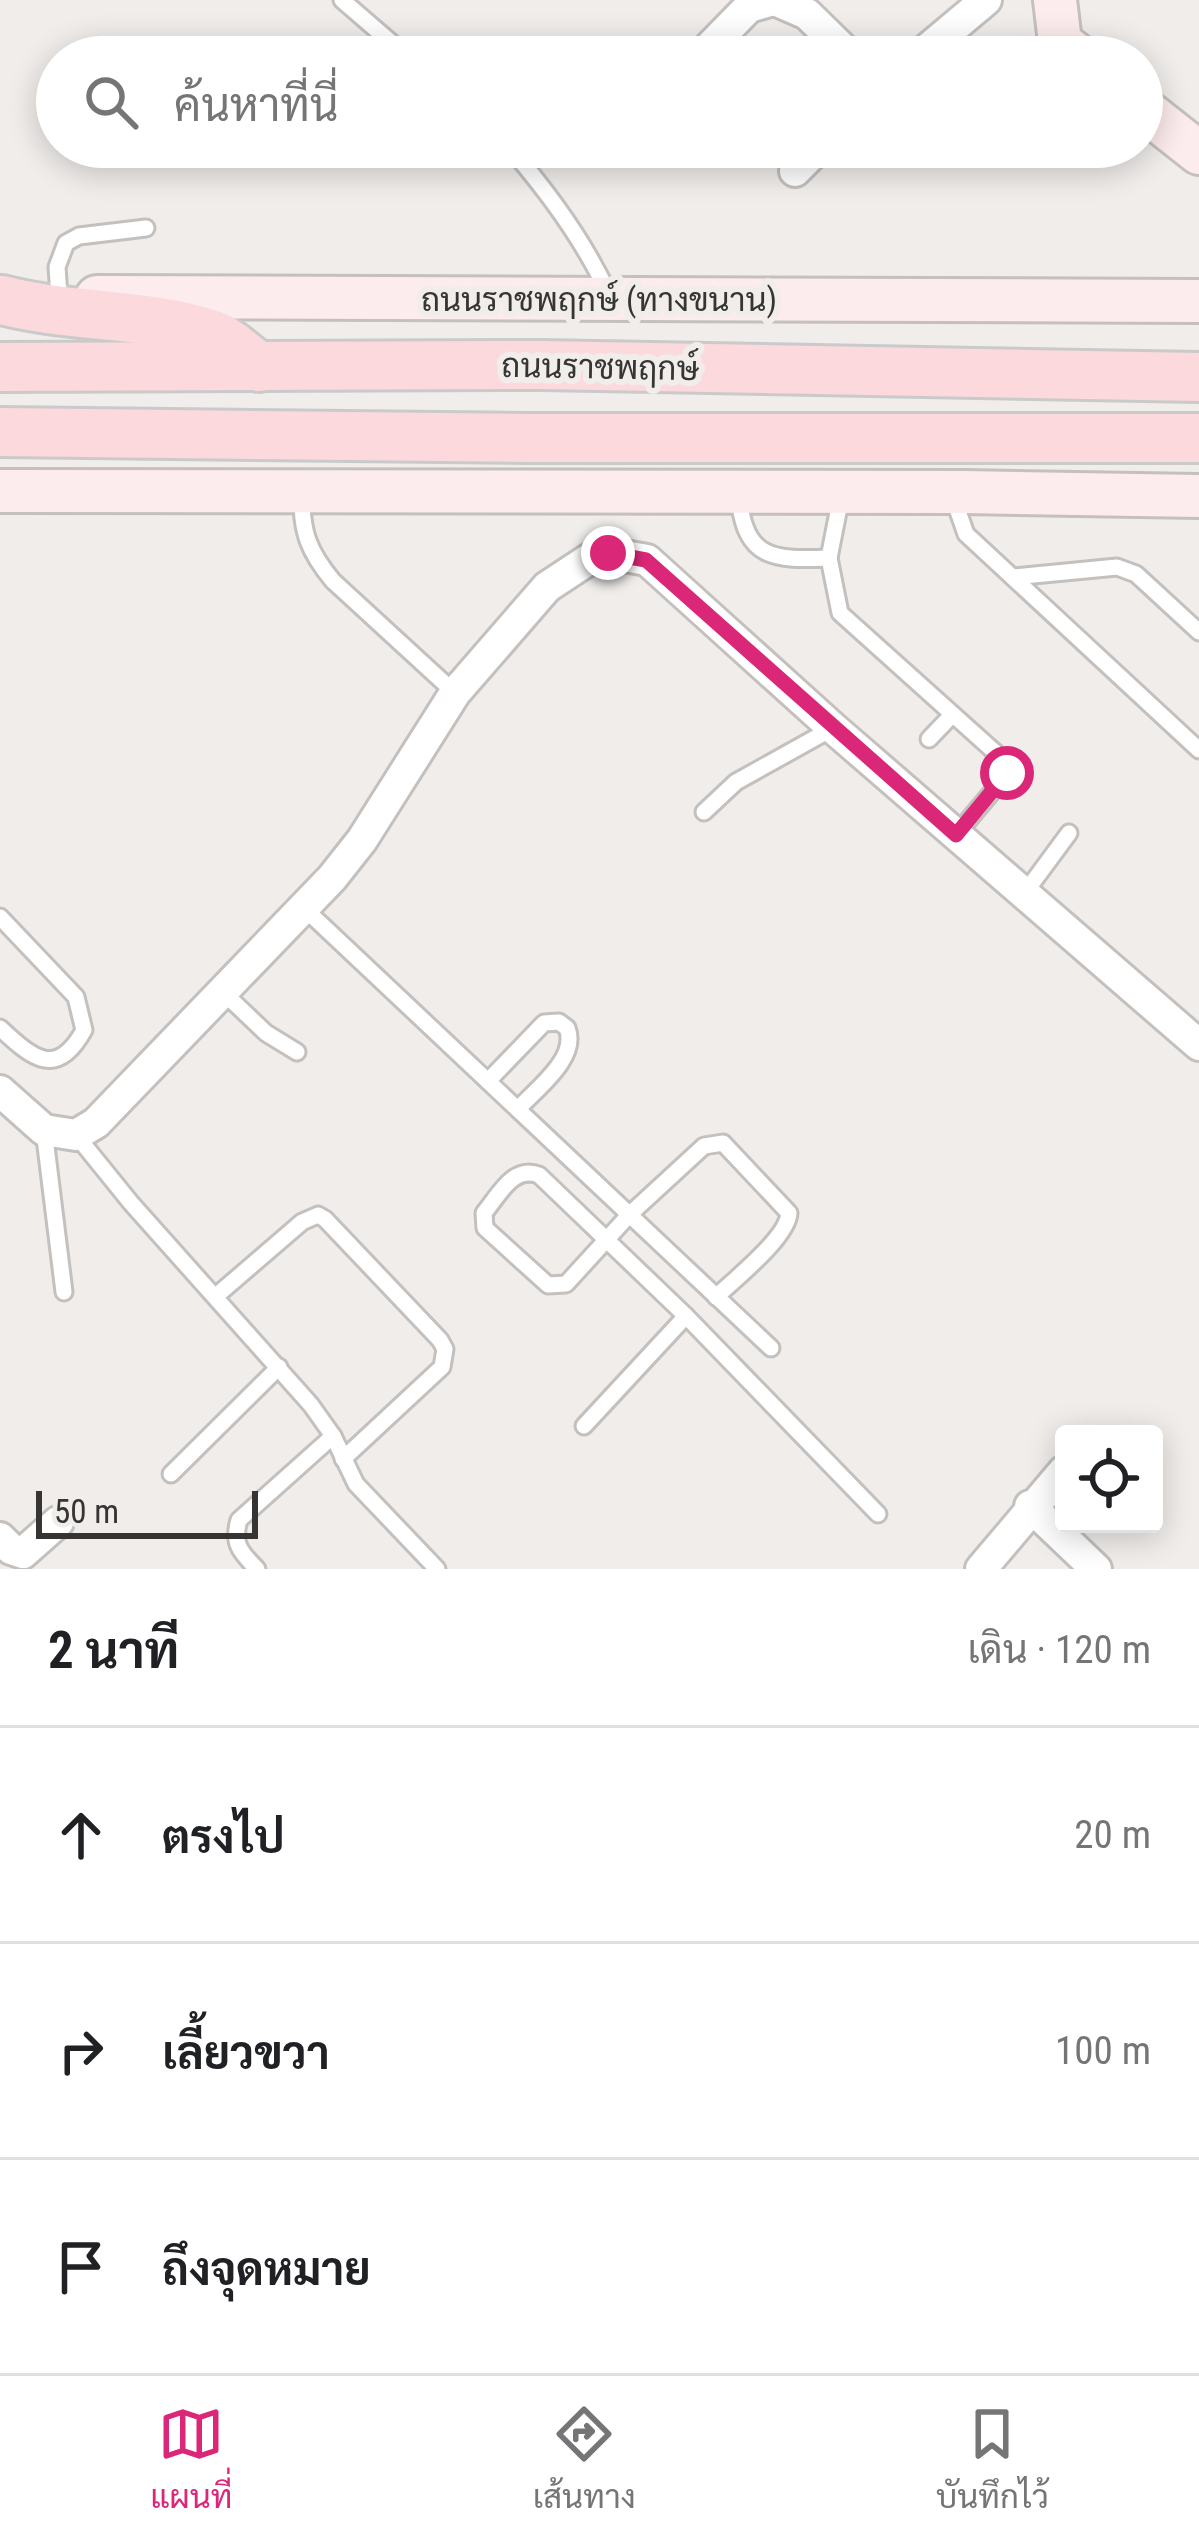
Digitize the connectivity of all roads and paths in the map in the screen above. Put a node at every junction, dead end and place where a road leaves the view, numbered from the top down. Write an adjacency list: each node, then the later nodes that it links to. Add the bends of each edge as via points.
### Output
1 (343, 0): 5 (lane)
2 (774, 0): 6 (street, via 749,8); 7 (street, via 807,14)
3 (986, 0): 8 (street)
4 (1048, 3): 9 (main road)
5 (384, 36)
6 (721, 36)
7 (830, 36)
8 (943, 36)
9 (1058, 36)
10 (1163, 124): 11 (main road)
11 (1199, 153)
12 (527, 168): 17 (lane)
13 (798, 168): 14 (street)
14 (795, 171)
15 (146, 228): 16 (lane, via 66,243)
16 (59, 296): 17 (main road, ถนนราชพฤกษ์ (ทางขนาน)); 18 (main road, ถนนราชพฤกษ์ (ทางขนาน))
17 (611, 299): 19 (main road, ถนนราชพฤกษ์ (ทางขนาน))
18 (1, 300): 20 (main road, via 218,336)
19 (1199, 301)
20 (259, 367): 21 (main road, ถนนราชพฤกษ์); 22 (main road, ถนนราชพฤกษ์)
21 (0, 368)
22 (1199, 377)
23 (0, 433): 24 (main road, ถนนราชพฤกษ์)
24 (1199, 438)
25 (0, 491): 26 (main road)
26 (302, 491): 28 (main road); 34 (lane, via 304,541 315,560)
27 (951, 492): 29 (main road); 30 (main road); 32 (lane, via 966,533)
28 (739, 494): 29 (main road); 31 (lane, via 742,526 764,554)
29 (841, 494): 31 (lane)
30 (1199, 496)
31 (830, 558): 35 (lane, via 840,613)
32 (1014, 577): 33 (lane, via 1117,567 1136,574); 38 (lane)
33 (1199, 632)
34 (455, 692): 36 (street, via 547,587 590,558 628,554 646,560); 43 (street, via 362,840)
35 (952, 715): 37 (lane); 41 (lane, via 1008,767)
36 (833, 728): 39 (lane, via 736,782); 41 (street)
37 (929, 739)
38 (1199, 750)
39 (704, 812)
40 (1069, 832): 42 (lane)
41 (956, 835): 42 (street)
42 (1024, 894): 47 (street)
43 (305, 909): 45 (street); 49 (lane)
44 (0, 916): 46 (lane, via 76,997 85,1030 74,1049 48,1060)
45 (224, 993): 48 (lane); 53 (street)
46 (0, 1028)
47 (1199, 1046)
48 (297, 1052)
49 (488, 1081): 51 (lane); 51 (lane, via 544,1023 567,1028 570,1048)
50 (0, 1091): 52 (street)
51 (518, 1109): 54 (lane)
52 (44, 1130): 53 (street); 56 (lane)
53 (76, 1135): 57 (lane)
54 (629, 1215): 55 (lane); 58 (lane); 58 (lane, via 704,1146 724,1144 789,1213 789,1223)
55 (607, 1238): 55 (lane, via 527,1171 482,1221 554,1286 566,1284); 59 (lane)
56 (64, 1292)
57 (216, 1296): 61 (lane); 64 (lane, via 318,1215 440,1340 442,1366)
58 (716, 1297): 60 (lane)
59 (686, 1316): 62 (lane); 68 (lane)
60 (771, 1348)
61 (279, 1367): 63 (lane); 65 (lane)
62 (584, 1426)
63 (333, 1436): 64 (lane); 71 (lane, via 238,1520 238,1550)
64 (343, 1459): 72 (lane, via 356,1484)
65 (171, 1474)
66 (1055, 1480): 67 (street)
67 (1030, 1506): 73 (street); 74 (street)
68 (878, 1514)
69 (58, 1522): 70 (street, via 23,1553)
70 (0, 1538)
71 (257, 1569)
72 (437, 1569)
73 (981, 1569)
74 (1096, 1569)

